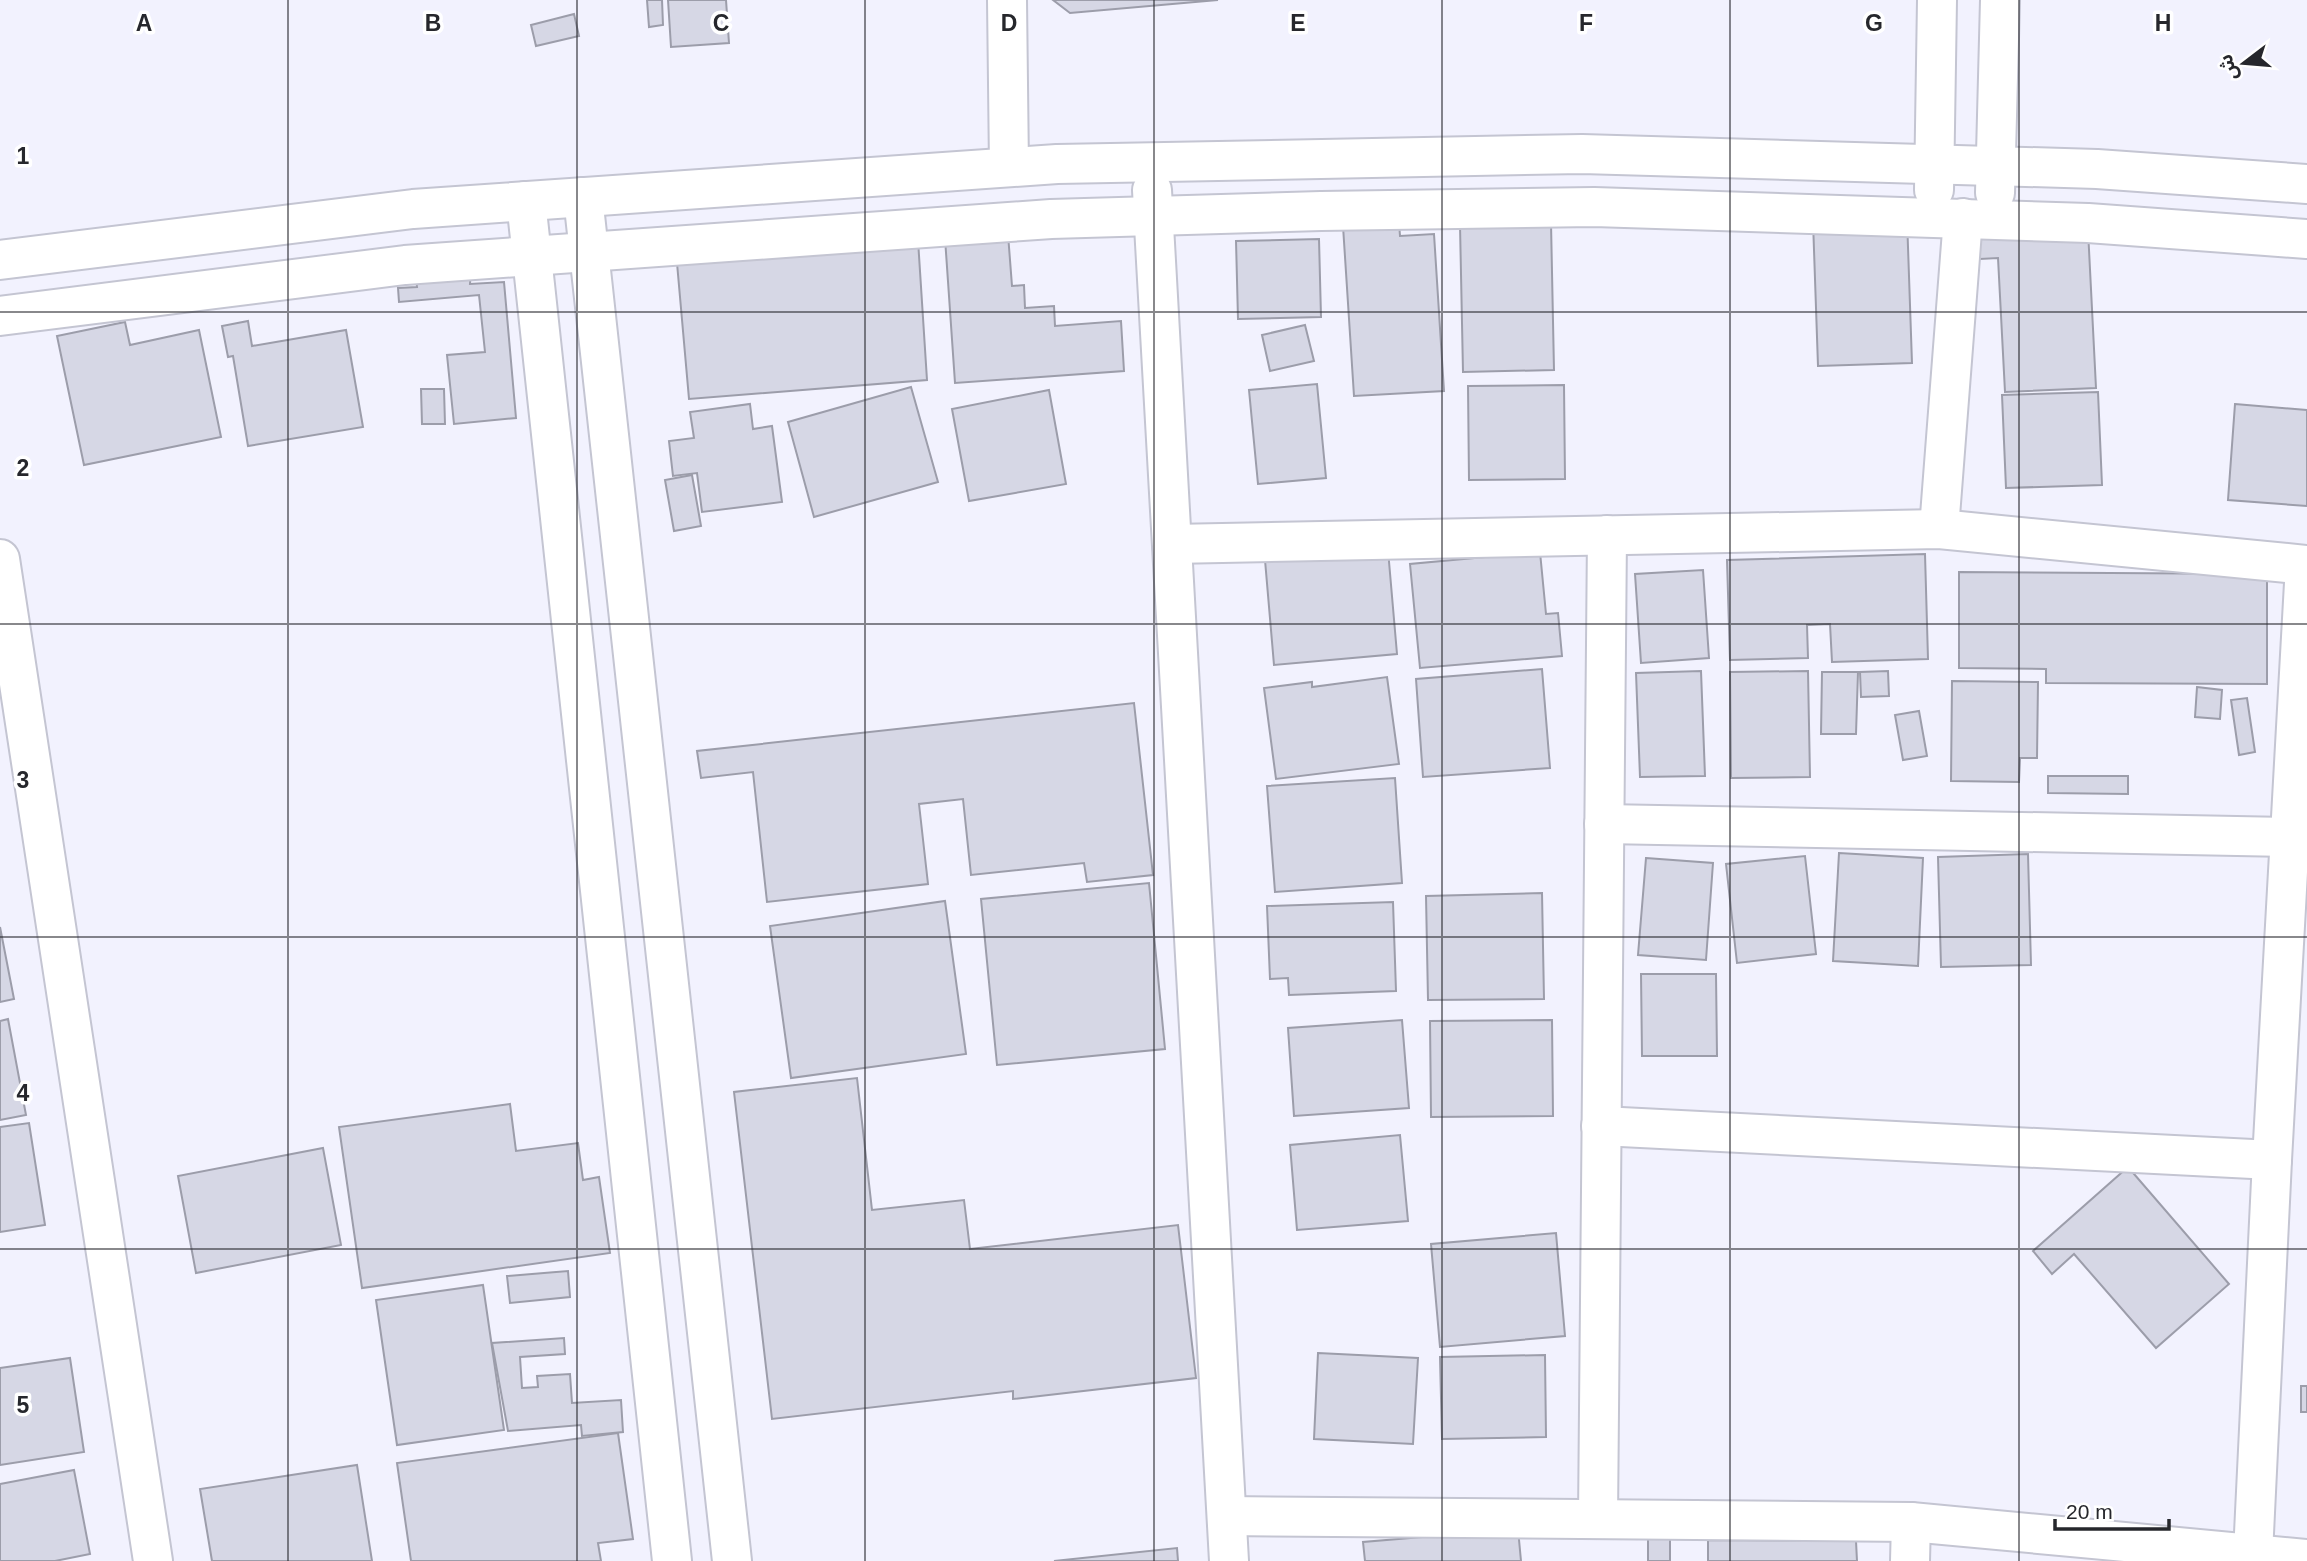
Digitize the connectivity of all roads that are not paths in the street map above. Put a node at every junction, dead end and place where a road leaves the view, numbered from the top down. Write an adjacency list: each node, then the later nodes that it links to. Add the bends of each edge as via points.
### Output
1 (1007, 0): 7 (street)
2 (1937, 0): 5 (street)
3 (2000, 0): 6 (street)
4 (1151, 162): 5 (street, via 1582,153); 7 (street); 11 (street)
5 (1934, 164): 6 (street); 12 (street)
6 (1996, 166): 8 (street); 12 (street)
7 (1009, 167): 9 (street)
8 (2307, 184)
9 (583, 197): 10 (street); 14 (street)
10 (526, 201): 15 (street); 16 (street, via 414,209)
11 (1153, 216): 12 (street, via 1594,207); 14 (street, via 1051,219); 20 (street)
12 (1964, 218): 13 (street); 18 (street)
13 (2307, 240)
14 (589, 252): 15 (street); 35 (street)
15 (532, 256): 17 (street, via 405,265); 34 (street)
16 (0, 260)
17 (0, 316)
18 (1939, 529): 19 (street); 22 (street)
19 (1607, 535): 20 (street); 24 (street)
20 (1172, 544): 28 (street)
21 (0, 559): 23 (street)
22 (2306, 565): 25 (street)
23 (7, 656): 33 (street)
24 (1604, 824): 25 (street); 26 (street)
25 (2290, 837): 27 (street)
26 (1601, 1126): 27 (street); 29 (street)
27 (2272, 1160): 31 (street)
28 (1227, 1516): 29 (street); 36 (street)
29 (1598, 1520): 30 (street)
30 (1911, 1522): 31 (street); 37 (street)
31 (2253, 1554): 32 (street)
32 (2307, 1559)
33 (153, 1561)
34 (672, 1561)
35 (732, 1561)
36 (1229, 1561)
37 (1910, 1561)

